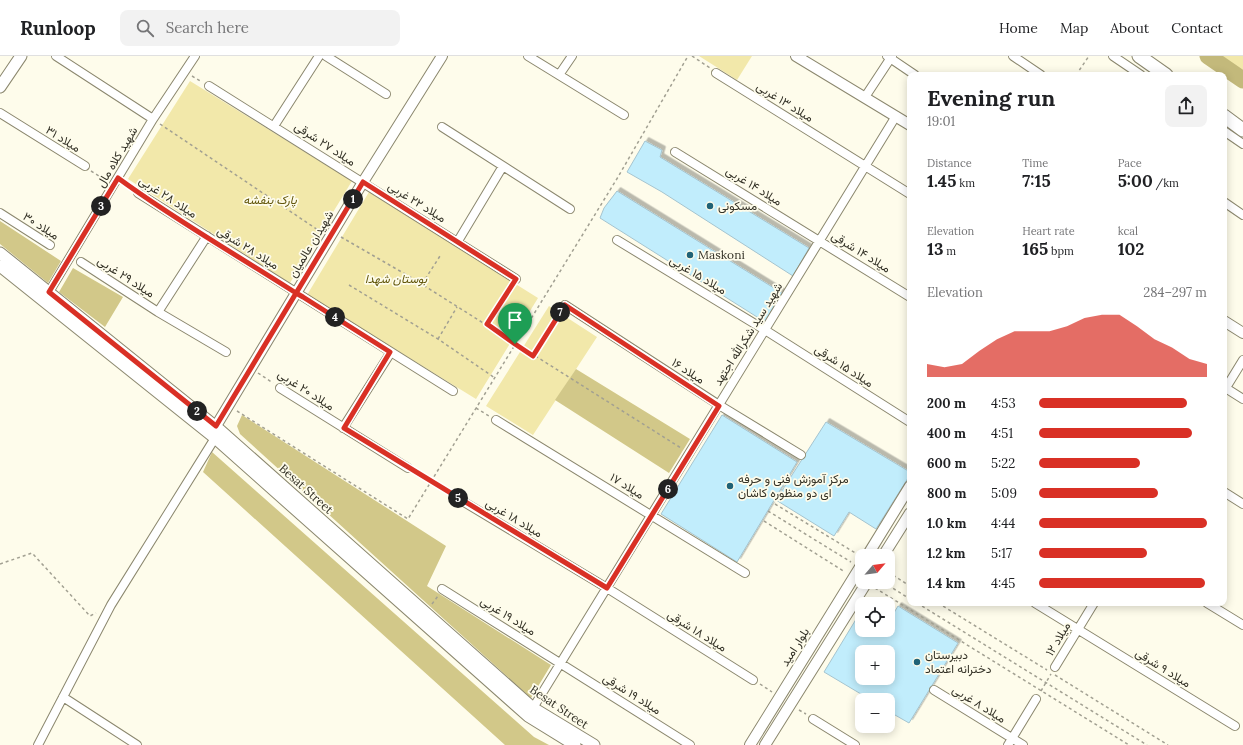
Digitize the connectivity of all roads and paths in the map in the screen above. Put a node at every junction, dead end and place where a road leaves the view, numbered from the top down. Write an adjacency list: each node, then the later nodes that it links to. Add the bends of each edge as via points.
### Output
1 (20, 56): 26 (main road)
2 (56, 56): 33 (street)
3 (194, 56): 17 (street, شهید کلاه مال)
4 (319, 56): 35 (street)
5 (326, 56): 27 (street)
6 (442, 56): 45 (street, شهیدان عالمیان)
7 (528, 56): 24 (street)
8 (572, 56): 24 (street)
9 (688, 56): 77 (path, via 618,177)
10 (692, 56): 23 (path)
11 (796, 56): 28 (street)
12 (1013, 56): 19 (street)
13 (1089, 56): 20 (path)
14 (1113, 56): 21 (street)
15 (1139, 56): 22 (main road)
16 (890, 57): 18 (street); 28 (street)
17 (184, 72): 25 (path); 33 (street, شهید کلاه مال)
18 (911, 72)
19 (1037, 72)
20 (1078, 72)
21 (1137, 72)
22 (1162, 72)
23 (716, 73): 43 (street, میلاد ۱۳ غربی)
24 (559, 75): 30 (street)
25 (209, 86): 35 (street, میلاد ۲۷ شرقی)
26 (0, 87)
27 (386, 94)
28 (865, 97): 31 (street)
29 (0, 113): 41 (street, میلاد ۳۱)
30 (624, 115)
31 (896, 116): 34 (street); 43 (street, شهید سید شکرالله اجتهد)
32 (1227, 118): 37 (main road)
33 (153, 120): 44 (street, شهید کلاه مال); 52 (path)
34 (907, 123)
35 (274, 126): 45 (street, میلاد ۲۷ شرقی)
36 (442, 127): 42 (street)
37 (1243, 130)
38 (1227, 134): 39 (street)
39 (1243, 144)
40 (675, 152): 57 (street, میلاد ۱۴ غربی)
41 (85, 166): 44 (path, میلاد ۳۱)
42 (503, 166): 49 (street); 56 (street)
43 (866, 166): 46 (street, میلاد ۱۳ غربی); 57 (street, شهید سید شکرالله اجتهد)
44 (115, 182): 47 (path, میلاد ۲۸ غربی); 66 (street, شهید کلاه مال)
45 (363, 182): 56 (street, میلاد ۲۲ غربی); 67 (street, شهیدان عالمیان)
46 (907, 192)
47 (138, 193): 53 (street, میلاد ۲۸ غربی)
48 (1227, 204): 51 (street)
49 (570, 209)
50 (0, 213): 58 (street, میلاد ۳۰)
51 (1243, 215)
52 (324, 234)
53 (207, 236): 67 (street, میلاد ۲۸ شرقی); 71 (street)
54 (340, 236): 64 (path)
55 (618, 240): 74 (street, میلاد ۱۵ غربی)
56 (458, 241): 63 (street, میلاد ۲۲ غربی)
57 (820, 241): 68 (street, میلاد ۱۴ شرقی); 74 (street, شهید سید شکرالله اجتهد)
58 (50, 245)
59 (0, 253): 66 (main road, Besat Street)
60 (440, 256): 64 (path)
61 (81, 262): 71 (street, میلاد ۲۹ غربی)
62 (0, 266): 96 (main road, Besat Street)
63 (516, 279): 73 (path)
64 (422, 284): 70 (path)
65 (348, 285): 76 (path)
66 (49, 292): 94 (main road, Besat Street)
67 (296, 293): 79 (street, میلاد ۲۸ شرقی); 94 (street, شهیدان عالمیان)
68 (907, 295)
69 (565, 305): 80 (path); 89 (street, میلاد ۱۶)
70 (457, 307): 73 (path); 76 (path)
71 (158, 312): 78 (street, میلاد ۲۹ غربی)
72 (1227, 323): 75 (street)
73 (487, 324): 77 (path)
74 (765, 330): 89 (street, شهید سید شکرالله اجتهد); 93 (street, میلاد ۱۵ شرقی)
75 (1243, 333)
76 (438, 339): 83 (path)
77 (515, 344): 80 (path); 83 (path)
78 (226, 352)
79 (390, 352): 87 (street, میلاد ۲۸ شرقی); 95 (street)
80 (533, 356): 97 (path)
81 (1243, 360): 84 (street)
82 (257, 372): 85 (path, میلاد ۲۰ غربی)
83 (494, 378): 90 (path)
84 (1227, 386)
85 (280, 388): 95 (street, میلاد ۲۰ غربی)
86 (1227, 390): 88 (street)
87 (453, 391)
88 (1243, 399)
89 (719, 406): 97 (street, شهید سید شکرالله اجتهد); 98 (street, میلاد ۱۶)
90 (476, 408): 92 (path); 100 (path)
91 (234, 409): 100 (path, via 408,519)
92 (496, 420): 107 (street, میلاد ۱۷)
93 (907, 420)
94 (216, 426): 149 (main road, Besat Street)
95 (344, 428): 99 (street, میلاد ۲۰ غربی)
96 (215, 438): 132 (street); 153 (main road, Besat Street, via 528,716)
97 (689, 453): 107 (street, شهید سید شکرالله اجتهد)
98 (801, 455)
99 (408, 468): 100 (path)
100 (431, 482): 103 (path)
101 (907, 491): 110 (street, بلوار امید)
102 (1227, 494): 105 (street)
103 (454, 496): 122 (street, میلاد ۱۸ غربی)
104 (775, 504): 114 (path)
105 (1243, 504)
106 (768, 511): 115 (path)
107 (651, 516): 118 (street, میلاد ۱۷); 122 (street, شهید سید شکرالله اجتهد)
108 (907, 518): 113 (street)
109 (764, 521): 119 (path)
110 (873, 545): 111 (street, بلوار امید); 112 (street)
111 (870, 549)
112 (878, 549)
113 (887, 549)
114 (855, 556)
115 (855, 557)
116 (0, 564): 132 (path, via 32,553 90,616)
117 (855, 572): 127 (street, بلوار امید)
118 (745, 573)
119 (849, 575)
120 (895, 576): 121 (path)
121 (907, 584)
122 (607, 588): 140 (street, شهید سید شکرالله اجتهد); 142 (street, میلاد ۱۸ شرقی)
123 (442, 589): 137 (path); 140 (street, میلاد ۱۹ غربی)
124 (865, 589): 128 (street)
125 (877, 589): 145 (path)
126 (894, 589): 129 (path)
127 (844, 593): 130 (street); 160 (street, بلوار امید)
128 (858, 597)
129 (907, 597)
130 (855, 599)
131 (855, 602): 161 (street)
132 (111, 605): 147 (street)
133 (922, 606): 143 (path)
134 (1040, 606): 139 (street, میلاد ۹ شرقی)
135 (1092, 606): 139 (street, میلاد ۱۲)
136 (1212, 606): 138 (street)
137 (430, 608)
138 (1243, 625)
139 (1078, 630): 141 (street, میلاد ۱۲); 152 (street, میلاد ۹ شرقی)
140 (561, 663): 149 (street, شهید سید شکرالله اجتهد); 159 (street, میلاد ۱۹ شرقی)
141 (1055, 667): 143 (path)
142 (753, 680): 146 (path)
143 (1046, 682): 145 (path); 165 (path)
144 (934, 690): 154 (street, میلاد ۸ غربی)
145 (1041, 691): 148 (path); 164 (path)
146 (775, 694)
147 (63, 697): 155 (street); 156 (street)
148 (1036, 699): 154 (street)
149 (533, 708): 158 (main road, Besat Street)
150 (798, 708): 151 (path)
151 (812, 719): 162 (street)
152 (1236, 726)
153 (560, 741): 157 (main road, Besat Street)
154 (1010, 742): 163 (street, میلاد ۸ غربی)
155 (38, 745)
156 (137, 745)
157 (575, 745)
158 (594, 745)
159 (690, 745)
160 (750, 745)
161 (765, 745)
162 (855, 745)
163 (1023, 745)
164 (1129, 745)
165 (1147, 745)

